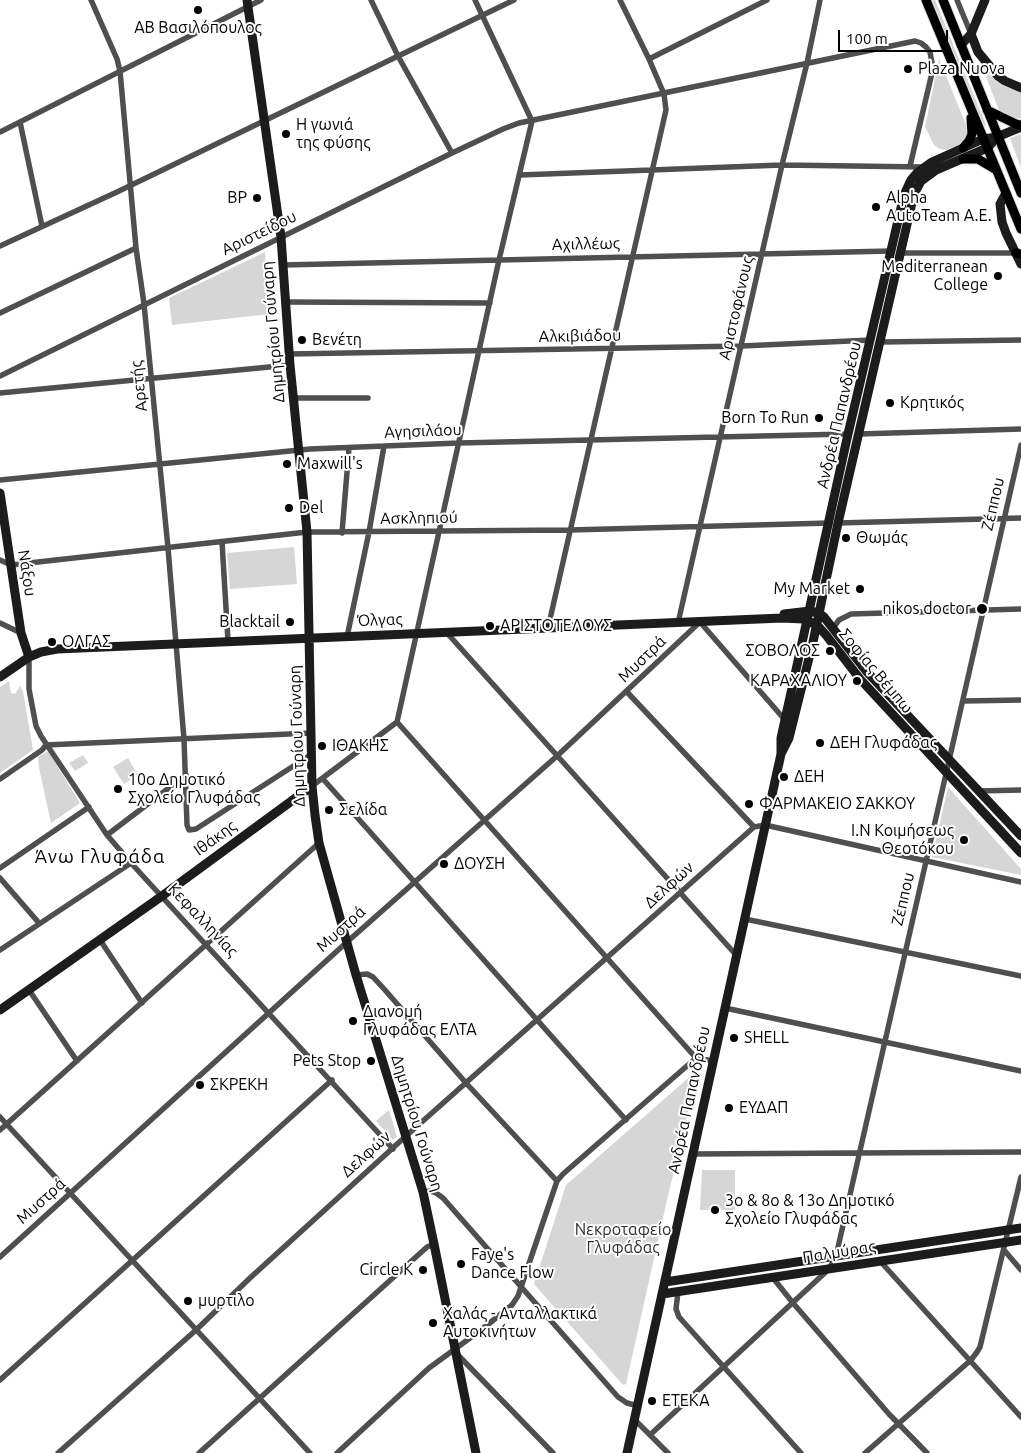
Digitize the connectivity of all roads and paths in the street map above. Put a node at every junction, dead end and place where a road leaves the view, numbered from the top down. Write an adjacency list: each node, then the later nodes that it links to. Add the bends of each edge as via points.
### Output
1 (91, 0): 20 (street, Αρετής)
2 (261, 0): 13 (street)
3 (371, 0): 17 (street)
4 (474, 0): 14 (street)
5 (514, 0): 14 (street)
6 (620, 0): 18 (street)
7 (767, 0): 18 (street)
8 (820, 0): 19 (street, Αριστοφάνους)
9 (926, 0): 23 (main road)
10 (943, 0): 16 (main road)
11 (957, 0): 15 (street)
12 (985, 0): 15 (main road)
13 (248, 3): 20 (street); 25 (main road, Δημητρίου Γούναρη)
14 (482, 15): 17 (street); 26 (street)
15 (970, 34): 16 (main road); 21 (main road, via 978,52 998,76)
16 (961, 45): 24 (main road)
17 (398, 56): 25 (street); 34 (street)
18 (649, 59): 22 (street)
19 (807, 63): 22 (street, Αριστείδου); 36 (street, Αριστοφάνους); 37 (street, Αριστείδου, via 908,42 921,43 930,52 932,73)
20 (120, 71): 27 (street); 42 (street, Αρετής)
21 (1021, 88)
22 (664, 94): 26 (street, Αριστείδου); 39 (street, via 666,110)
23 (967, 101): 31 (main road); 32 (main road, via 972,129 970,140)
24 (987, 110): 28 (main road); 30 (main road)
25 (264, 120): 42 (street); 47 (main road, Δημητρίου Γούναρη)
26 (532, 121): 34 (street, Αριστείδου, via 503,129); 41 (street)
27 (20, 122): 29 (street); 45 (street)
28 (1021, 126): 30 (main road, Ανδρέα Παπανδρέου)
29 (0, 132)
30 (997, 136): 31 (main road, Ανδρέα Παπανδρέου); 33 (main road, Ανδρέα Παπανδρέου); 43 (main road)
31 (983, 139): 32 (main road, Ανδρέα Παπανδρέου); 33 (main road)
32 (963, 148): 38 (main road, Ανδρέα Παπανδρέου)
33 (987, 148): 35 (main road, Ανδρέα Παπανδρέου); 40 (main road)
34 (452, 152): 47 (street, Αριστείδου)
35 (963, 159): 40 (main road, via 978,159); 50 (main road, Ανδρέα Παπανδρέου, via 936,170 917,186)
36 (782, 165): 37 (street); 39 (street); 52 (street, Αριστοφάνους)
37 (910, 166): 38 (street)
38 (923, 167): 50 (main road, Ανδρέα Παπανδρέου, via 907,188)
39 (653, 171): 41 (street); 53 (street)
40 (996, 171): 44 (main road)
41 (520, 175): 54 (street)
42 (130, 184): 45 (street); 49 (street, Αρετής)
43 (1021, 193)
44 (1006, 194): 46 (main road); 51 (main road, via 1000,204 1001,213 1006,233)
45 (42, 226): 48 (street)
46 (1021, 229)
47 (281, 238): 56 (main road, Δημητρίου Γούναρη); 59 (street, Αριστείδου)
48 (0, 246)
49 (136, 248): 59 (street, Αρετής); 60 (street)
50 (895, 252): 51 (street, Αχιλλέως); 52 (street, Αχιλλέως); 61 (main road, Ανδρέα Παπανδρέου); 63 (main road, Ανδρέα Παπανδρέου)
51 (1019, 253): 55 (main road)
52 (762, 254): 53 (street, Αχιλλέως); 64 (street, Αριστοφάνους)
53 (632, 257): 54 (street, Αχιλλέως); 65 (street)
54 (499, 260): 56 (street, Αχιλλέως); 58 (street)
55 (1021, 264)
56 (283, 265): 57 (main road, Δημητρίου Γούναρη)
57 (285, 302): 58 (street); 67 (main road, Δημητρίου Γούναρη)
58 (490, 303): 66 (street)
59 (144, 304): 69 (street, Αριστείδου); 70 (street, Αρετής)
60 (0, 313)
61 (871, 340): 64 (street, Αλκιβιάδου); 75 (main road, Ανδρέα Παπανδρέου)
62 (1021, 340): 63 (street)
63 (881, 342): 76 (main road, Ανδρέα Παπανδρέου)
64 (742, 346): 65 (street, Αλκιβιάδου); 77 (street, Αριστοφάνους)
65 (612, 349): 66 (street, Αλκιβιάδου); 78 (street)
66 (479, 352): 67 (street, Αλκιβιάδου); 79 (street)
67 (289, 354): 68 (main road, Δημητρίου Γούναρη)
68 (290, 365): 70 (street); 72 (main road, Δημητρίου Γούναρη)
69 (0, 376)
70 (152, 377): 71 (street); 84 (street, Αρετής)
71 (0, 393)
72 (293, 398): 73 (street); 83 (main road, Δημητρίου Γούναρη)
73 (368, 398)
74 (1021, 429): 76 (street)
75 (848, 434): 77 (street, Αγησιλάου); 89 (main road, Ανδρέα Παπανδρέου)
76 (859, 434): 89 (main road, Ανδρέα Παπανδρέου)
77 (721, 437): 78 (street, Αγησιλάου); 90 (street, Αριστοφάνους)
78 (591, 440): 79 (street, Αγησιλάου); 91 (street)
79 (459, 443): 81 (street, Αγησιλάου); 94 (street)
80 (1021, 445): 88 (street, Ζέππου)
81 (384, 446): 82 (street, Αγησιλάου); 93 (street)
82 (349, 448): 83 (street, Αγησιλάου); 95 (street)
83 (298, 450): 84 (street, Αγησιλάου); 92 (main road, Δημητρίου Γούναρη)
84 (160, 465): 85 (street, Αγησιλάου); 97 (street, Αρετής)
85 (0, 480)
86 (0, 493): 99 (main road, Νάξου)
87 (1021, 518): 88 (street, Ασκληπιού)
88 (1004, 519): 89 (street, Ασκληπιού); 101 (street, Ζέππου)
89 (834, 523): 90 (street, Ασκληπιού); 102 (main road, Ανδρέα Παπανδρέου)
90 (700, 527): 91 (street, Ασκληπιού); 105 (street, Αριστοφάνους)
91 (570, 530): 94 (street, Ασκληπιού); 106 (street)
92 (307, 532): 95 (street, Ασκληπιού); 96 (street, Ασκληπιού); 112 (main road, Δημητρίου Γούναρη)
93 (369, 532): 94 (street, Ασκληπιού); 95 (street, Ασκληπιού); 111 (street)
94 (439, 532): 110 (street)
95 (342, 533)
96 (222, 542): 97 (street, Ασκληπιού); 113 (street)
97 (168, 548): 99 (street, Ασκληπιού); 114 (street, Αρετής)
98 (0, 560): 99 (street)
99 (11, 565): 109 (main road, Νάξου)
100 (1021, 609): 101 (street)
101 (983, 610): 107 (street, via 851,614 839,620); 119 (street, Ζέππου)
102 (814, 617): 103 (main road, Όλγας, via 789,613 768,619); 107 (main road, Σοφίας Βέμπω); 120 (main road, Ανδρέα Παπανδρέου); 126 (main road, Ανδρέα Παπανδρέου, via 789,738); 129 (main road, Σοφίας Βέμπω, via 860,680)
103 (700, 622): 105 (main road, Όλγας); 117 (street, Μυστρά); 120 (street)
104 (0, 623): 109 (street)
105 (678, 623): 106 (main road, Όλγας)
106 (548, 628): 108 (main road, Όλγας)
107 (833, 628): 128 (main road, Σοφίας Βέμπω, via 867,672)
108 (447, 632): 110 (main road, Όλγας); 127 (street)
109 (22, 633): 115 (main road, Νάξου)
110 (416, 634): 111 (main road, Όλγας); 121 (street)
111 (347, 637): 112 (main road, Όλγας)
112 (310, 638): 113 (main road, Όλγας); 122 (main road, Δημητρίου Γούναρη)
113 (228, 641): 114 (main road, Όλγας)
114 (177, 644): 115 (main road, Όλγας, via 57,648); 123 (street, Αρετής)
115 (29, 657): 116 (main road, Όλγας); 124 (street, Κεφαλληνίας, via 29,689 36,726)
116 (0, 678)
117 (627, 692): 127 (street, Μυστρά); 139 (street)
118 (1021, 700): 119 (street)
119 (963, 701): 128 (street, Ζέππου)
120 (785, 720): 126 (main road, Ανδρέα Παπανδρέου)
121 (397, 722): 132 (street, Ιθάκης); 137 (street)
122 (311, 733): 123 (street); 125 (main road, Δημητρίου Γούναρη)
123 (184, 739): 124 (street); 130 (street, Αρετής)
124 (46, 745): 131 (street); 136 (street, Κεφαλληνίας)
125 (312, 754): 130 (street, Αρετής, via 191,831 187,825); 133 (main road, Δημητρίου Γούναρη)
126 (781, 754): 138 (main road, Ανδρέα Παπανδρέου)
127 (558, 756): 137 (street, Μυστρά); 150 (street)
128 (949, 761): 129 (street, Ζέππου); 135 (main road, Σοφίας Βέμπω)
129 (946, 773): 143 (main road, Σοφίας Βέμπω); 144 (street, Ζέππου)
130 (186, 775): 140 (street)
131 (0, 779)
132 (323, 779): 133 (street, Ιθάκης); 149 (street)
133 (312, 786): 142 (main road, Δημητρίου Γούναρη); 151 (main road, Ιθάκης)
134 (1021, 790): 135 (street)
135 (977, 791): 141 (main road, Σοφίας Βέμπω)
136 (89, 807): 140 (street, Κεφαλληνίας); 146 (street)
137 (486, 821): 149 (street, Μυστρά); 160 (street)
138 (765, 825): 139 (street, Δελφών); 144 (street); 152 (main road, Ανδρέα Παπανδρέου)
139 (754, 828): 150 (street, Δελφών)
140 (107, 834): 145 (street, Κεφαλληνίας)
141 (1021, 836)
142 (319, 843): 155 (main road, Δημητρίου Γούναρη); 156 (street)
143 (1021, 853)
144 (926, 860): 148 (street); 158 (street, Ζέππου)
145 (131, 863): 151 (street, Κεφαλληνίας); 153 (street)
146 (0, 868)
147 (0, 878): 153 (street)
148 (1021, 882)
149 (414, 883): 155 (street, Μυστρά); 168 (street)
150 (680, 893): 159 (street); 160 (street, Δελφών)
151 (162, 896): 154 (main road, Ιθάκης); 156 (street, Κεφαλληνίας)
152 (745, 918): 158 (street); 159 (main road, Ανδρέα Παπανδρέου)
153 (39, 923): 157 (street)
154 (100, 940): 163 (main road, Ιθάκης); 164 (street)
155 (347, 942): 161 (main road, Δημητρίου Γούναρη); 167 (street, Μυστρά)
156 (207, 944): 164 (street); 167 (street, Κεφαλληνίας)
157 (0, 950)
158 (906, 952): 162 (street); 169 (street, Ζέππου)
159 (737, 956): 165 (main road, Ανδρέα Παπανδρέου)
160 (608, 958): 168 (street, Δελφών); 170 (street)
161 (356, 975): 175 (street, via 363,973 373,977); 180 (main road, Δημητρίου Γούναρη)
162 (1021, 976)
163 (29, 990): 166 (main road, Ιθάκης); 171 (street)
164 (142, 1003): 171 (street)
165 (725, 1008): 169 (street); 172 (main road, Ανδρέα Παπανδρέου)
166 (0, 1010)
167 (269, 1014): 174 (street, Κεφαλληνίας); 188 (street, Μυστρά)
168 (537, 1019): 175 (street, Δελφών); 177 (street)
169 (885, 1042): 173 (street); 183 (street, Ζέππου)
170 (696, 1058): 172 (street); 177 (street)
171 (77, 1061): 178 (street)
172 (714, 1061): 184 (main road, Ανδρέα Παπανδρέου)
173 (1021, 1071)
174 (332, 1080): 181 (street, Κεφαλληνίας); 196 (street)
175 (466, 1082): 180 (street, Δελφών); 186 (street)
176 (0, 1117): 178 (street)
177 (626, 1120): 186 (street)
178 (7, 1124): 179 (street); 188 (street)
179 (0, 1130)
180 (406, 1136): 181 (street, Δελφών); 187 (main road, Δημητρίου Γούναρη)
181 (393, 1149): 206 (street, Δελφών)
182 (1021, 1152): 183 (street)
183 (860, 1153): 184 (street); 194 (street, Ζέππου)
184 (693, 1154): 201 (main road, Ανδρέα Παπανδρέου)
185 (1021, 1177): 190 (street)
186 (557, 1181): 202 (street)
187 (422, 1192): 192 (main road, Δημητρίου Γούναρη); 202 (street, via 430,1191 443,1198)
188 (70, 1193): 195 (street, Μυστρά); 196 (street)
189 (1021, 1228): 190 (main road, Παλμύρας)
190 (1008, 1230): 193 (street); 194 (main road, Παλμύρας)
191 (1021, 1240): 193 (main road, Παλμύρας)
192 (434, 1244): 207 (main road, Δημητρίου Γούναρη); 211 (street)
193 (1005, 1247): 197 (main road, Παλμύρας); 199 (street); 208 (street, via 980,1347)
194 (836, 1256): 198 (street, Ζέππου); 201 (main road, Παλμύρας)
195 (0, 1257)
196 (131, 1260): 206 (street); 210 (street)
197 (880, 1262): 198 (main road, Παλμύρας); 208 (street)
198 (828, 1269): 200 (main road, Παλμύρας); 205 (street, Ζέππου)
199 (1021, 1270)
200 (773, 1278): 203 (main road, Παλμύρας); 205 (street)
201 (665, 1282): 204 (main road, Ανδρέα Παπανδρέου)
202 (521, 1287): 207 (street, via 512,1304); 212 (street, via 618,1397)
203 (678, 1292): 204 (main road, Παλμύρας); 209 (street, via 676,1309 679,1317)
204 (662, 1294): 212 (main road, Ανδρέα Παπανδρέου)
205 (793, 1303): 209 (street, Ζέππου); 215 (street)
206 (196, 1330): 211 (street); 217 (street, Δελφών)
207 (456, 1351): 220 (street, via 429,1368); 221 (main road, Δημητρίου Γούναρη); 222 (street)
208 (970, 1360): 213 (street); 215 (street)
209 (724, 1366): 216 (street, Ζέππου); 225 (street)
210 (0, 1380)
211 (259, 1398): 218 (street); 219 (street)
212 (638, 1406): 214 (main road, Ανδρέα Παπανδρέου)
213 (1021, 1417)
214 (635, 1420): 216 (street); 223 (main road, Ανδρέα Παπανδρέου)
215 (898, 1422): 226 (street); 227 (street)
216 (651, 1434): 224 (street)
217 (58, 1453)
218 (199, 1453)
219 (310, 1453)
220 (336, 1453)
221 (476, 1453)
222 (553, 1453)
223 (627, 1453)
224 (668, 1453)
225 (801, 1453)
226 (864, 1453)
227 (926, 1453)

